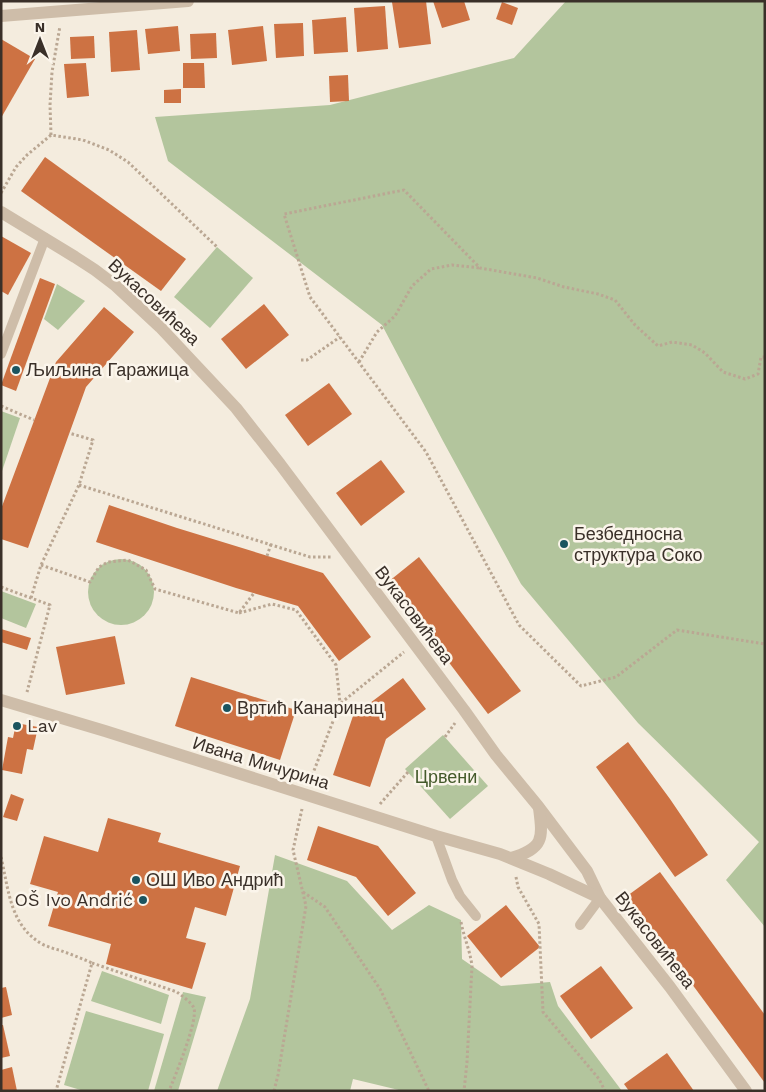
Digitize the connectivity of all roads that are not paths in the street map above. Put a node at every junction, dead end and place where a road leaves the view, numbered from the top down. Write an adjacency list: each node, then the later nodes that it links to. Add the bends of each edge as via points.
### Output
1 (188, 1): 2 (street)
2 (161, 2): 3 (street)
3 (1, 16)
4 (1, 212): 5 (street, Вукасовићева)
5 (45, 238): 6 (lane); 8 (street, Вукасовићева, via 116,286 160,327 236,408 496,755)
6 (1, 354)
7 (1, 701): 9 (street, Ивана Мичурина)
8 (538, 806): 10 (street, via 542,830 539,840 526,854); 11 (street, Вукасовићева, via 587,872)
9 (436, 836): 10 (street, Ивана Мичурина); 12 (lane, via 452,880)
10 (511, 858): 11 (street, Ивана Мичурина)
11 (600, 898): 13 (lane); 14 (street, Вукасовићева)
12 (476, 916)
13 (580, 925)
14 (746, 1091)

